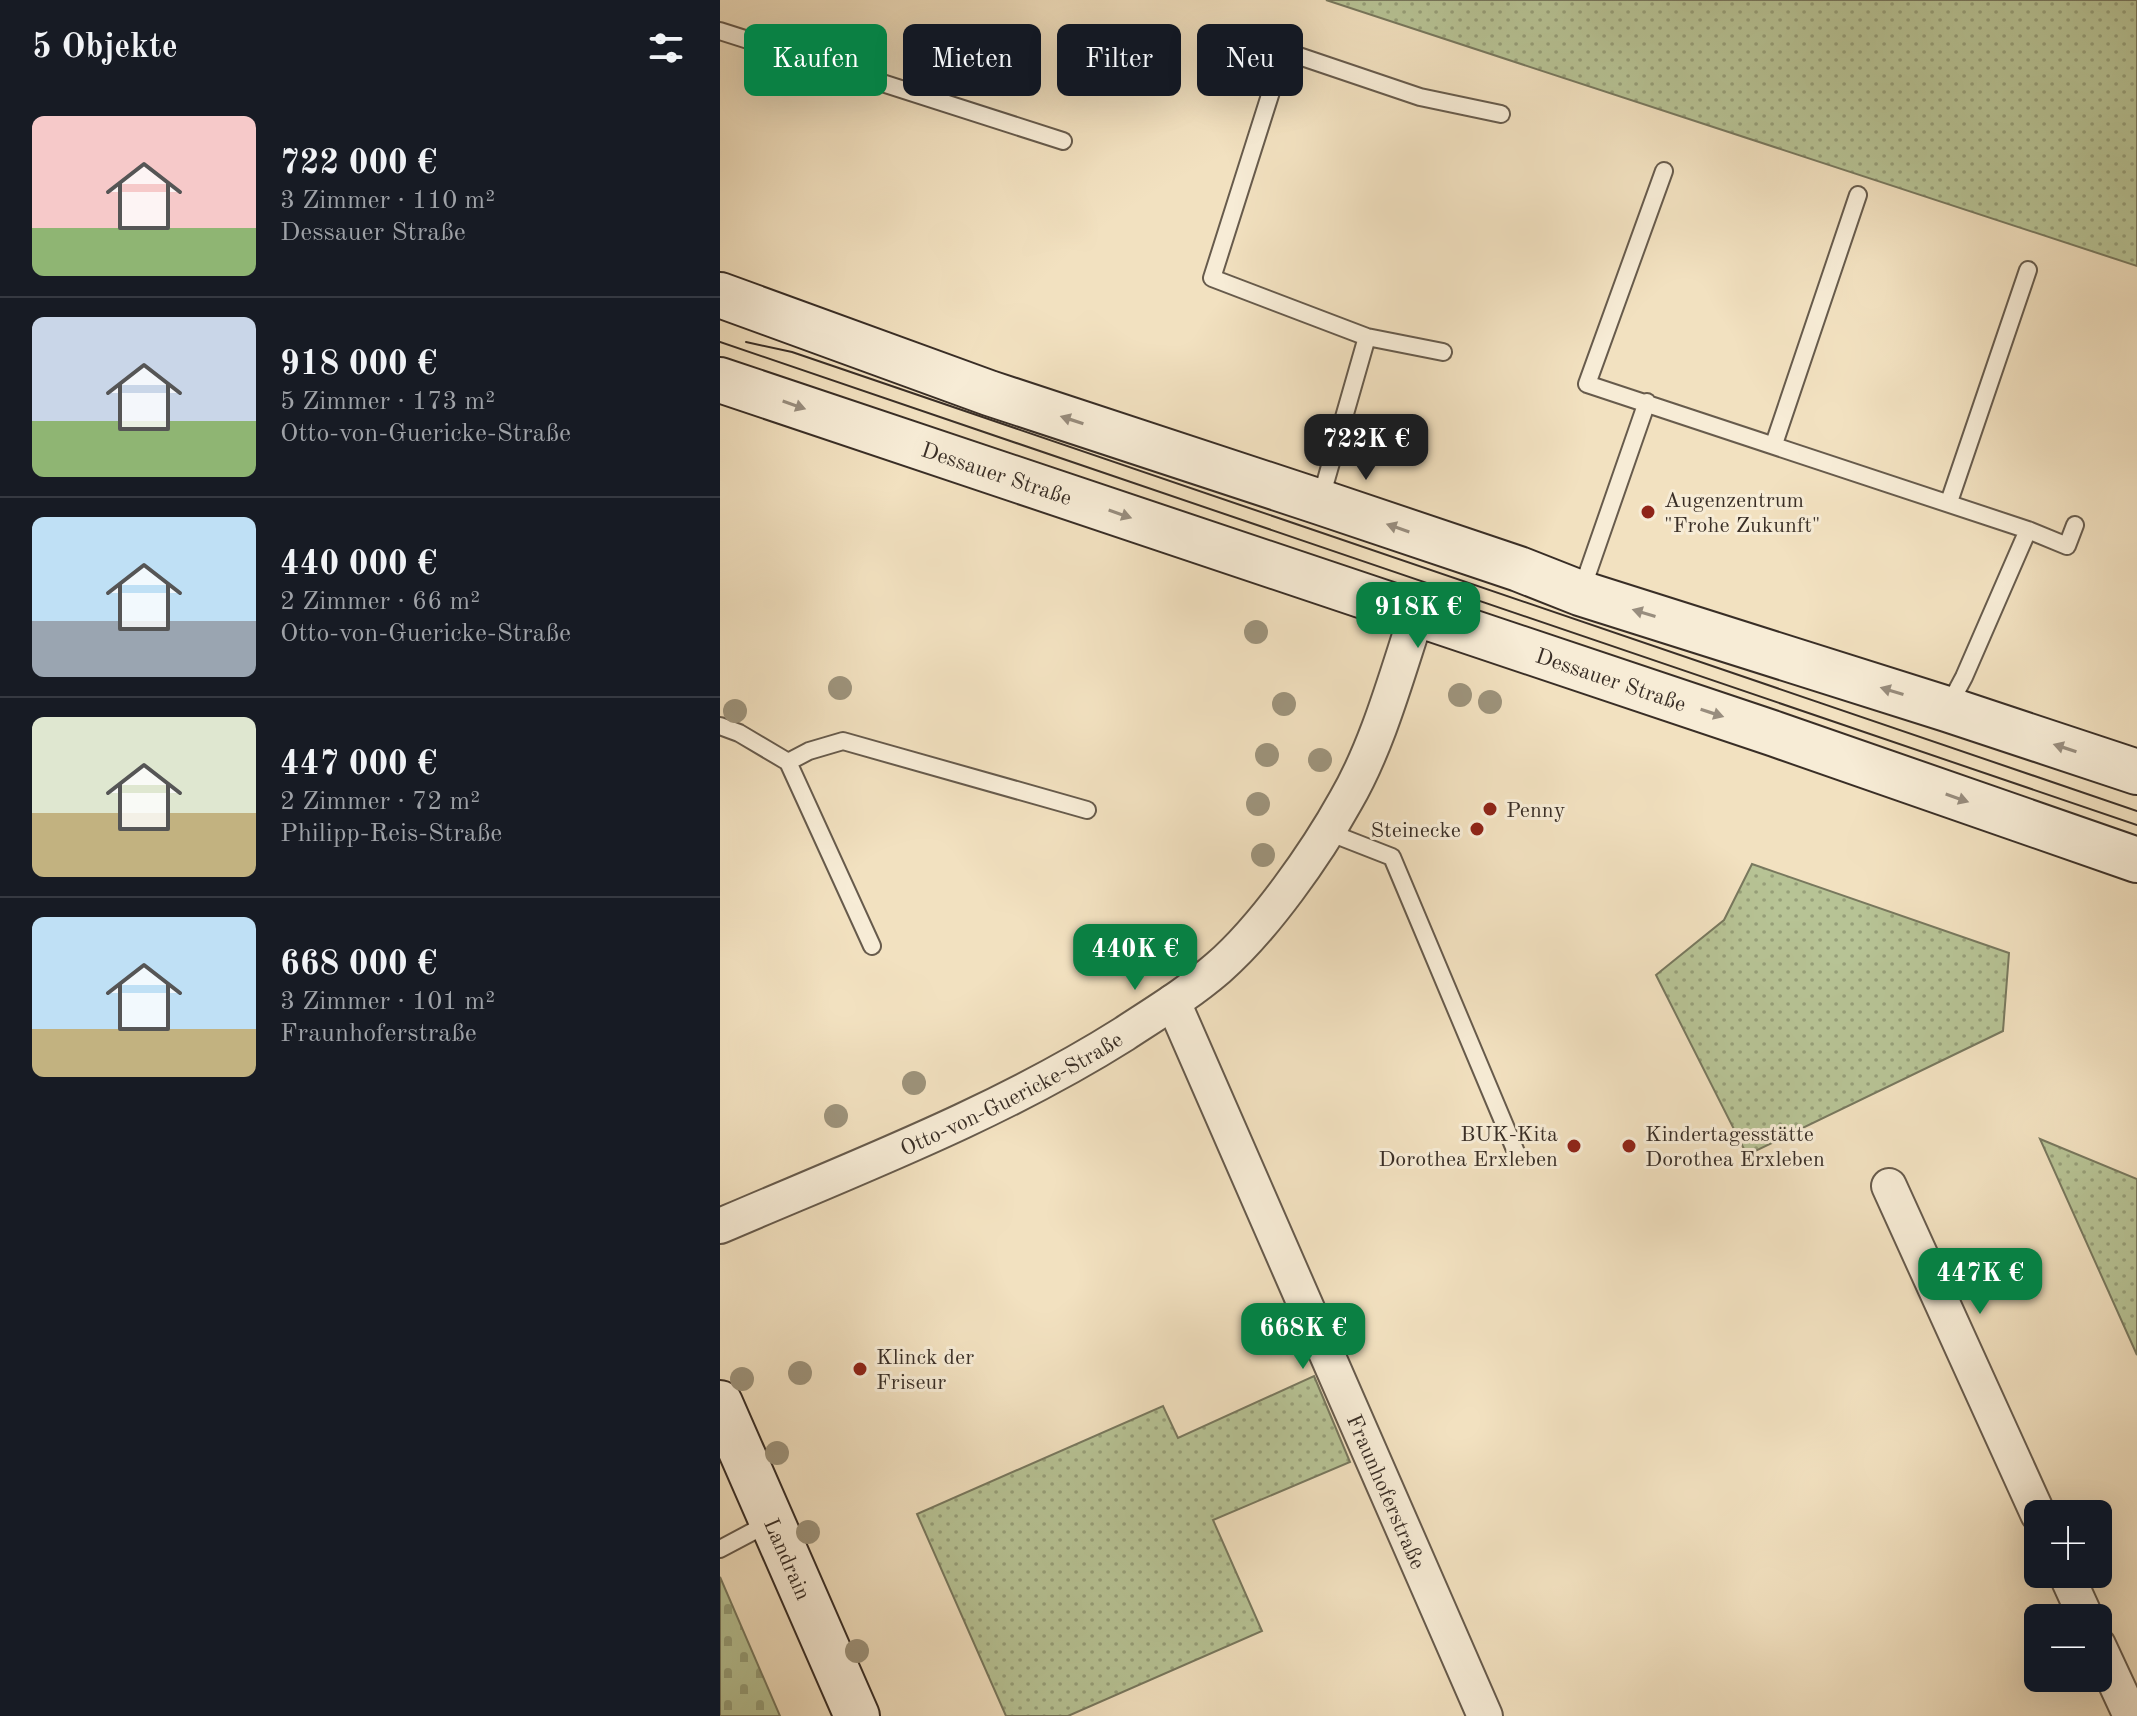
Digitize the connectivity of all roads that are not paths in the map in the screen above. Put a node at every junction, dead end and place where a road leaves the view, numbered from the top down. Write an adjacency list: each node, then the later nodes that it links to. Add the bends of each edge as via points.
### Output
1 (720, 31): 3 (lane)
2 (1501, 114): 8 (lane, via 1420,97 1284,51 1212,278)
3 (1063, 141)
4 (1664, 171): 11 (lane, via 1587,384)
5 (1858, 195): 12 (lane)
6 (2028, 270): 14 (lane)
7 (720, 295): 13 (main road, one-way to 7, via 989,393)
8 (1367, 337): 9 (lane); 13 (lane)
9 (1443, 352)
10 (720, 380): 18 (main road, Dessauer Straße, one-way to 18)
11 (1647, 402): 12 (lane); 17 (lane)
12 (1774, 444): 14 (lane)
13 (1320, 502): 17 (main road, one-way to 13)
14 (1949, 502): 16 (lane)
15 (2075, 525): 16 (lane, via 2067,546)
16 (2028, 530): 19 (lane)
17 (1580, 593): 19 (main road, one-way to 17)
18 (1417, 614): 24 (street, Otto-von-Guericke-Straße, via 1369,749); 25 (main road, Dessauer Straße, one-way to 25)
19 (1947, 709): 22 (main road, one-way to 19)
20 (720, 726): 21 (lane)
21 (788, 762): 23 (lane, via 843,741); 26 (lane)
22 (2137, 772)
23 (1087, 810)
24 (1328, 832): 27 (street, Otto-von-Guericke-Straße, via 1243,942); 28 (lane, via 1392,857)
25 (2137, 860)
26 (872, 946)
27 (1173, 1002): 30 (street, Otto-von-Guericke-Straße, via 1085,1058 975,1117); 37 (street, Fraunhoferstraße)
28 (1516, 1152)
29 (1889, 1186): 32 (street)
30 (720, 1226)
31 (724, 1424): 33 (main road, Landrain)
32 (2032, 1500)
33 (771, 1522): 34 (lane); 36 (main road, Landrain)
34 (720, 1549)
35 (2112, 1675): 38 (street)
36 (857, 1716)
37 (1485, 1716)
38 (2131, 1716)

